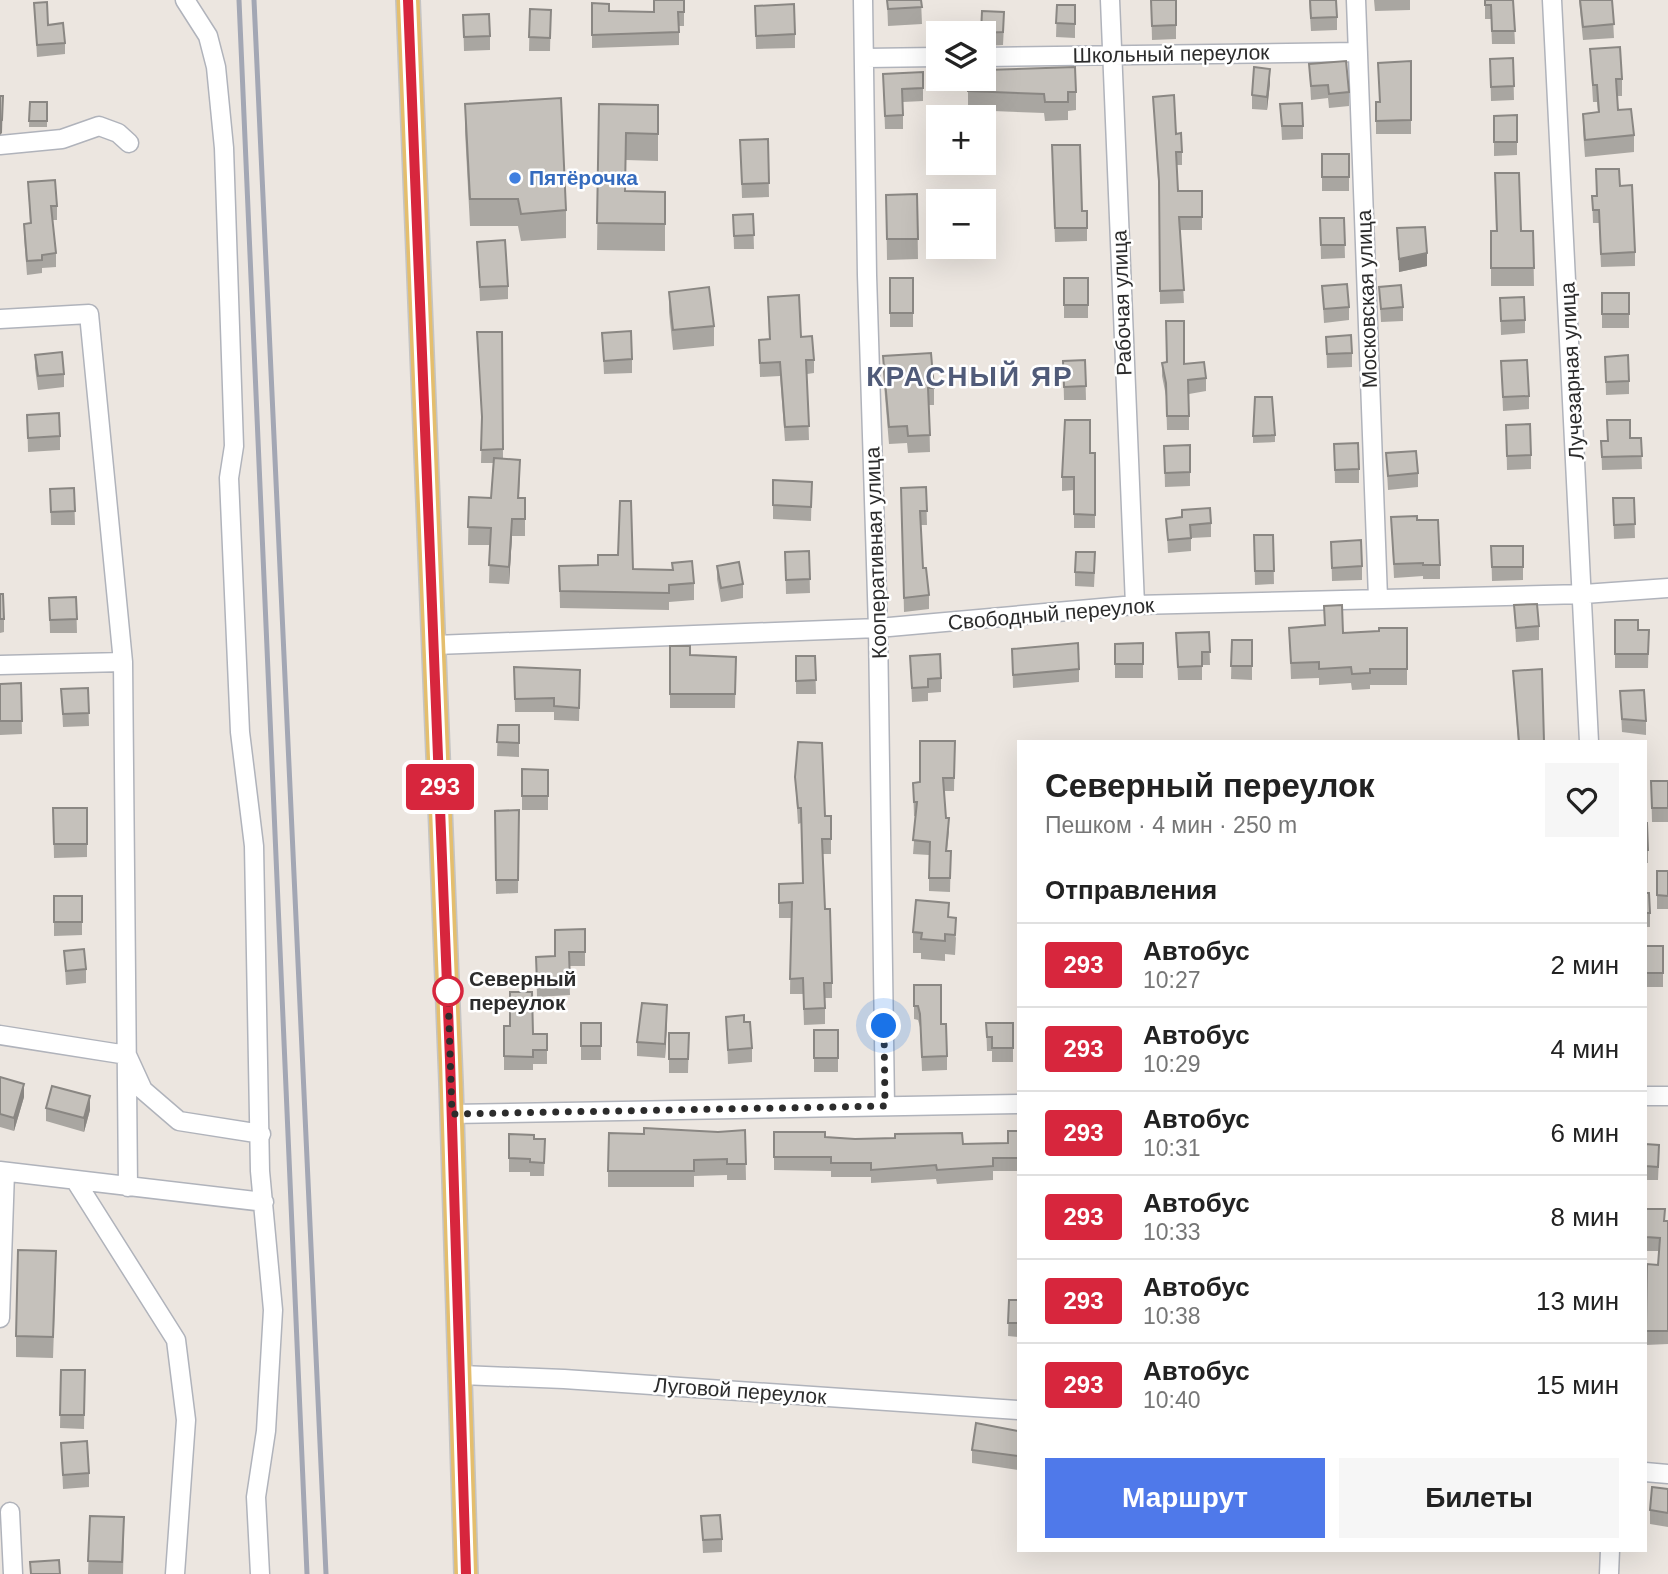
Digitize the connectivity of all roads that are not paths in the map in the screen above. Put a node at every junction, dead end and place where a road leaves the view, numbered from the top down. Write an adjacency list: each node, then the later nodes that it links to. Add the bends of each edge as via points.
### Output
1 (185, 0): 31 (street, via 208,36 216,67 224,148 234,446 229,478 240,733 255,860)
2 (408, 0): 20 (main road)
3 (863, 0): 11 (street, Кооперативная улица)
4 (1110, 0): 8 (street, Рабочая улица)
5 (1356, 0): 7 (street, Московская улица)
6 (1552, 0): 16 (street, Лучезарная улица)
7 (1358, 52): 8 (street, Школьный переулок); 17 (street, Московская улица)
8 (1112, 55): 10 (street, Школьный переулок); 18 (street, Рабочая улица)
9 (926, 57): 11 (street)
10 (996, 57)
11 (866, 58): 19 (street, Кооперативная улица, via 867,275)
12 (129, 143): 13 (street, via 99,126 62,139)
13 (0, 145)
14 (0, 319): 21 (street, via 89,314)
15 (1668, 588): 16 (street, Свободный переулок)
16 (1584, 594): 17 (street, Свободный переулок); 23 (street, Лучезарная улица)
17 (1378, 598): 18 (street, Свободный переулок)
18 (1135, 605): 19 (street, Свободный переулок)
19 (878, 628): 20 (street, Свободный переулок); 29 (street, Кооперативная улица)
20 (435, 645): 30 (main road)
21 (123, 662): 22 (street); 25 (street)
22 (0, 665)
23 (1589, 740)
24 (0, 1035): 25 (street)
25 (127, 1055): 31 (street, via 143,1090 179,1121); 34 (street)
26 (1647, 1096): 27 (street)
27 (1668, 1096)
28 (1017, 1104): 29 (street)
29 (885, 1106): 30 (street)
30 (452, 1114): 37 (main road)
31 (261, 1134): 35 (street)
32 (2, 1172): 33 (street); 36 (street)
33 (75, 1180): 34 (street); 44 (street, via 176,1340 186,1420)
34 (128, 1187): 35 (street)
35 (264, 1202): 45 (street, via 273,1310 266,1431 256,1497)
36 (0, 1318)
37 (461, 1375): 38 (street, Луговой переулок); 46 (main road)
38 (1017, 1410)
39 (1647, 1472): 40 (street)
40 (1668, 1474)
41 (10, 1512): 43 (street)
42 (1610, 1552): 47 (street)
43 (13, 1574)
44 (175, 1574)
45 (260, 1574)
46 (466, 1574)
47 (1609, 1574)

